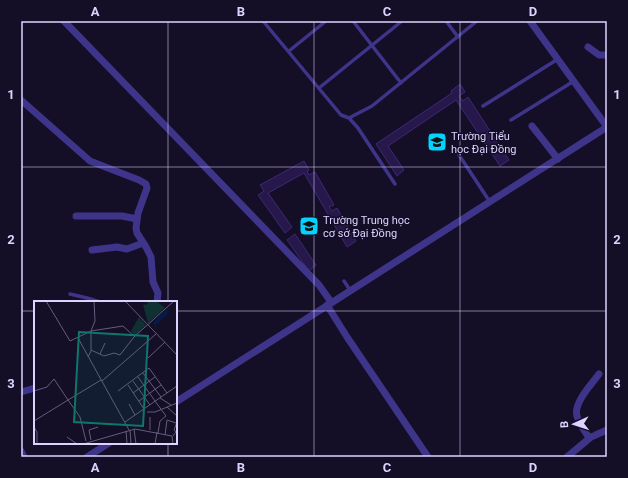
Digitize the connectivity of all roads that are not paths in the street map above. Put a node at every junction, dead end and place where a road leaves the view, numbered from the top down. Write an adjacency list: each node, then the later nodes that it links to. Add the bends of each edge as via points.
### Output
1 (64, 21): 37 (street, via 319,285)
2 (263, 21): 12 (lane)
3 (326, 21): 12 (lane)
4 (353, 21): 10 (lane)
5 (402, 21): 10 (lane)
6 (446, 21): 9 (lane)
7 (478, 21): 9 (lane)
8 (530, 21): 14 (street)
9 (458, 37): 16 (lane)
10 (372, 46): 16 (lane); 17 (lane)
11 (588, 47): 13 (street, via 599,55)
12 (289, 51): 17 (lane)
13 (607, 56)
14 (558, 59): 15 (street); 19 (lane)
15 (574, 81): 21 (lane); 23 (street)
16 (402, 83): 20 (lane, via 372,106)
17 (319, 88): 20 (lane, via 341,115)
18 (21, 100): 29 (street, via 90,161 146,184 145,197)
19 (483, 106)
20 (349, 118): 26 (lane)
21 (512, 120)
22 (532, 126): 25 (street)
23 (607, 127): 25 (street)
24 (459, 155): 27 (lane)
25 (558, 159): 27 (street)
26 (395, 184)
27 (490, 202): 33 (street)
28 (76, 216): 29 (street)
29 (137, 218): 30 (street, via 137,233)
30 (143, 243): 31 (street, via 127,249 117,247); 36 (street, via 150,257 153,282 158,293)
31 (92, 250)
32 (344, 281): 33 (lane)
33 (350, 290): 37 (street)
34 (70, 294): 35 (lane)
35 (97, 301)
36 (157, 301)
37 (329, 303): 41 (street); 48 (street, via 347,337)
38 (599, 374): 43 (street, via 576,409)
39 (34, 388): 40 (street)
40 (21, 392)
41 (177, 401)
42 (607, 430): 43 (street)
43 (589, 438): 49 (street)
44 (107, 444): 47 (street)
45 (21, 451): 46 (street)
46 (24, 457)
47 (87, 457)
48 (428, 457)
49 (567, 457)

